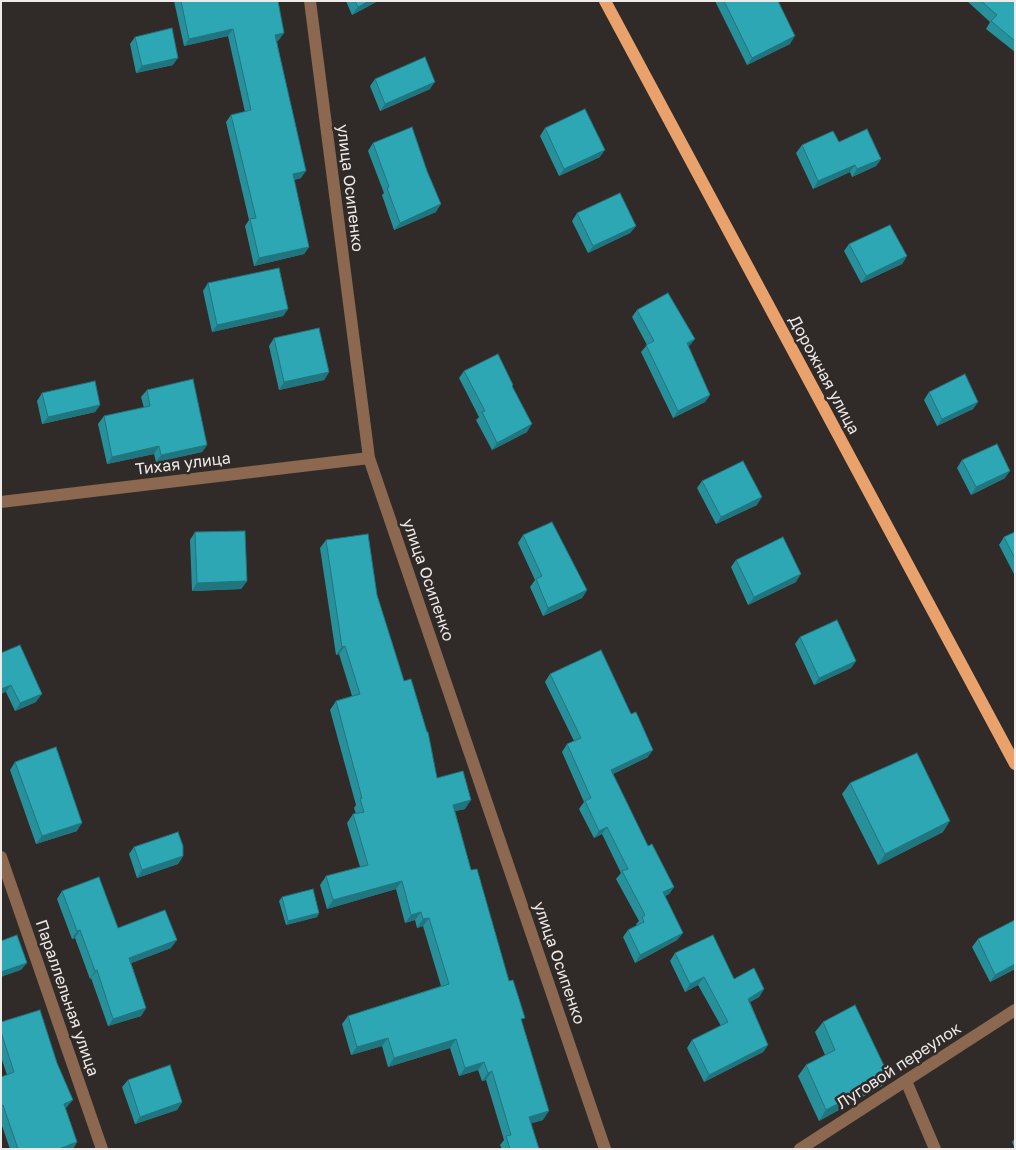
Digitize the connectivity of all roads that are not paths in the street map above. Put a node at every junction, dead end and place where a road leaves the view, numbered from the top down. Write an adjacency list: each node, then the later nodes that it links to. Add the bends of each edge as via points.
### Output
1 (310, 1): 3 (street, улица Осипенко)
2 (605, 1): 5 (main road, Дорожная улица)
3 (369, 458): 4 (street, Тихая улица); 10 (street, улица Осипенко)
4 (1, 502)
5 (1015, 764)
6 (1, 857): 9 (street, Параллельная улица)
7 (1015, 1010): 8 (street, Луговой переулок)
8 (906, 1080): 11 (street, Луговой переулок); 12 (street)
9 (102, 1149)
10 (605, 1149)
11 (800, 1149)
12 (935, 1149)

